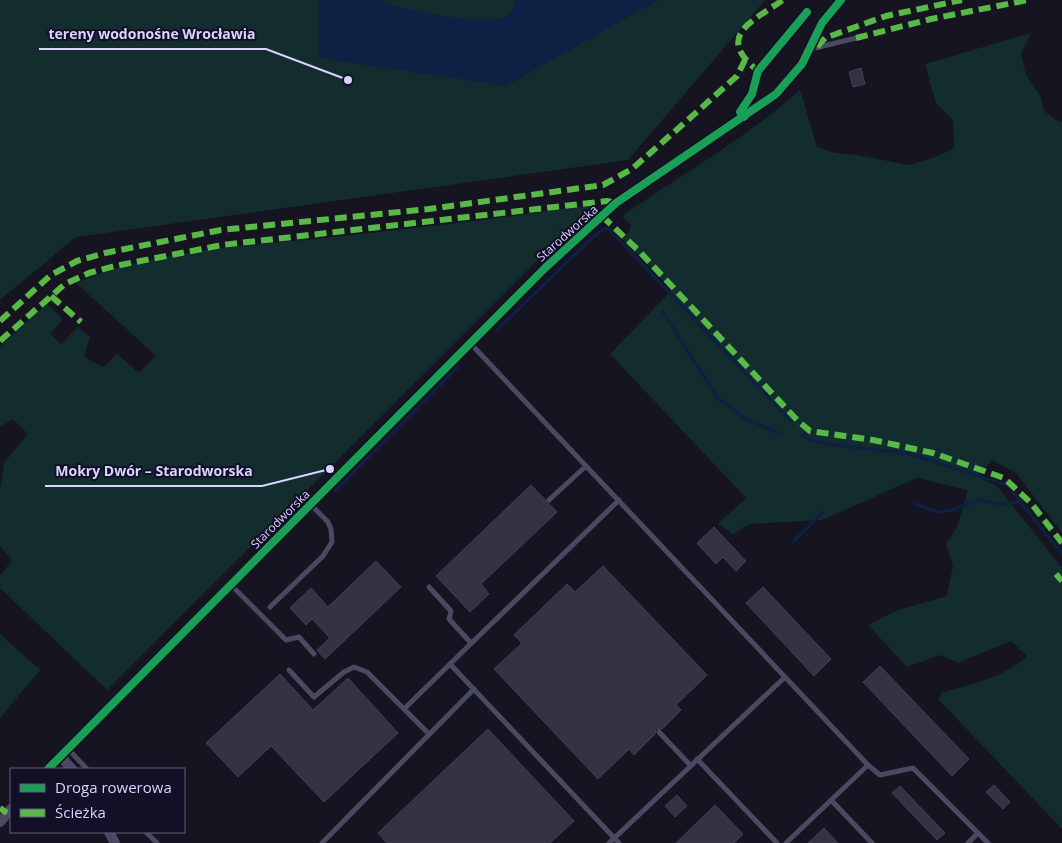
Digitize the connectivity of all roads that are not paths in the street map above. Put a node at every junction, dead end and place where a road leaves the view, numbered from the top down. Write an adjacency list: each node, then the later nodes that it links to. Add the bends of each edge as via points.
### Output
1 (841, 0): 3 (street, Starodworska, via 822,23)
2 (856, 38): 3 (lane)
3 (810, 49): 4 (street, Starodworska, via 792,77 776,94 616,203)
4 (470, 343): 5 (lane); 8 (street, Starodworska)
5 (586, 466): 6 (lane); 7 (lane)
6 (549, 500)
7 (618, 500): 12 (lane); 16 (lane)
8 (310, 504): 9 (street, Starodworska); 11 (lane, via 331,529 332,542)
9 (230, 583): 13 (lane, via 286,640 298,637); 21 (street, Starodworska)
10 (429, 588): 12 (lane, via 451,611 449,619)
11 (270, 607)
12 (471, 643): 14 (lane)
13 (314, 654)
14 (450, 664): 17 (lane); 18 (lane)
15 (289, 670): 18 (lane, via 314,697 344,672 354,668 367,672)
16 (785, 677): 22 (lane); 24 (lane)
17 (474, 689): 20 (lane); 33 (lane)
18 (405, 708): 20 (lane)
19 (659, 732): 23 (lane)
20 (429, 734): 35 (lane)
21 (63, 752): 25 (street, Starodworska); 26 (street); 27 (lane)
22 (697, 759): 23 (lane); 38 (lane)
23 (690, 765): 33 (lane)
24 (868, 765): 28 (lane); 32 (lane, via 880,775 913,768)
25 (49, 768)
26 (71, 768)
27 (86, 768)
28 (831, 800): 39 (lane); 40 (lane)
29 (10, 810): 30 (street)
30 (0, 822)
31 (147, 833): 34 (lane)
32 (978, 833): 41 (lane); 42 (lane)
33 (615, 838): 36 (lane); 37 (lane)
34 (157, 843)
35 (322, 843)
36 (609, 843)
37 (619, 843)
38 (777, 843)
39 (786, 843)
40 (872, 843)
41 (968, 843)
42 (988, 843)

